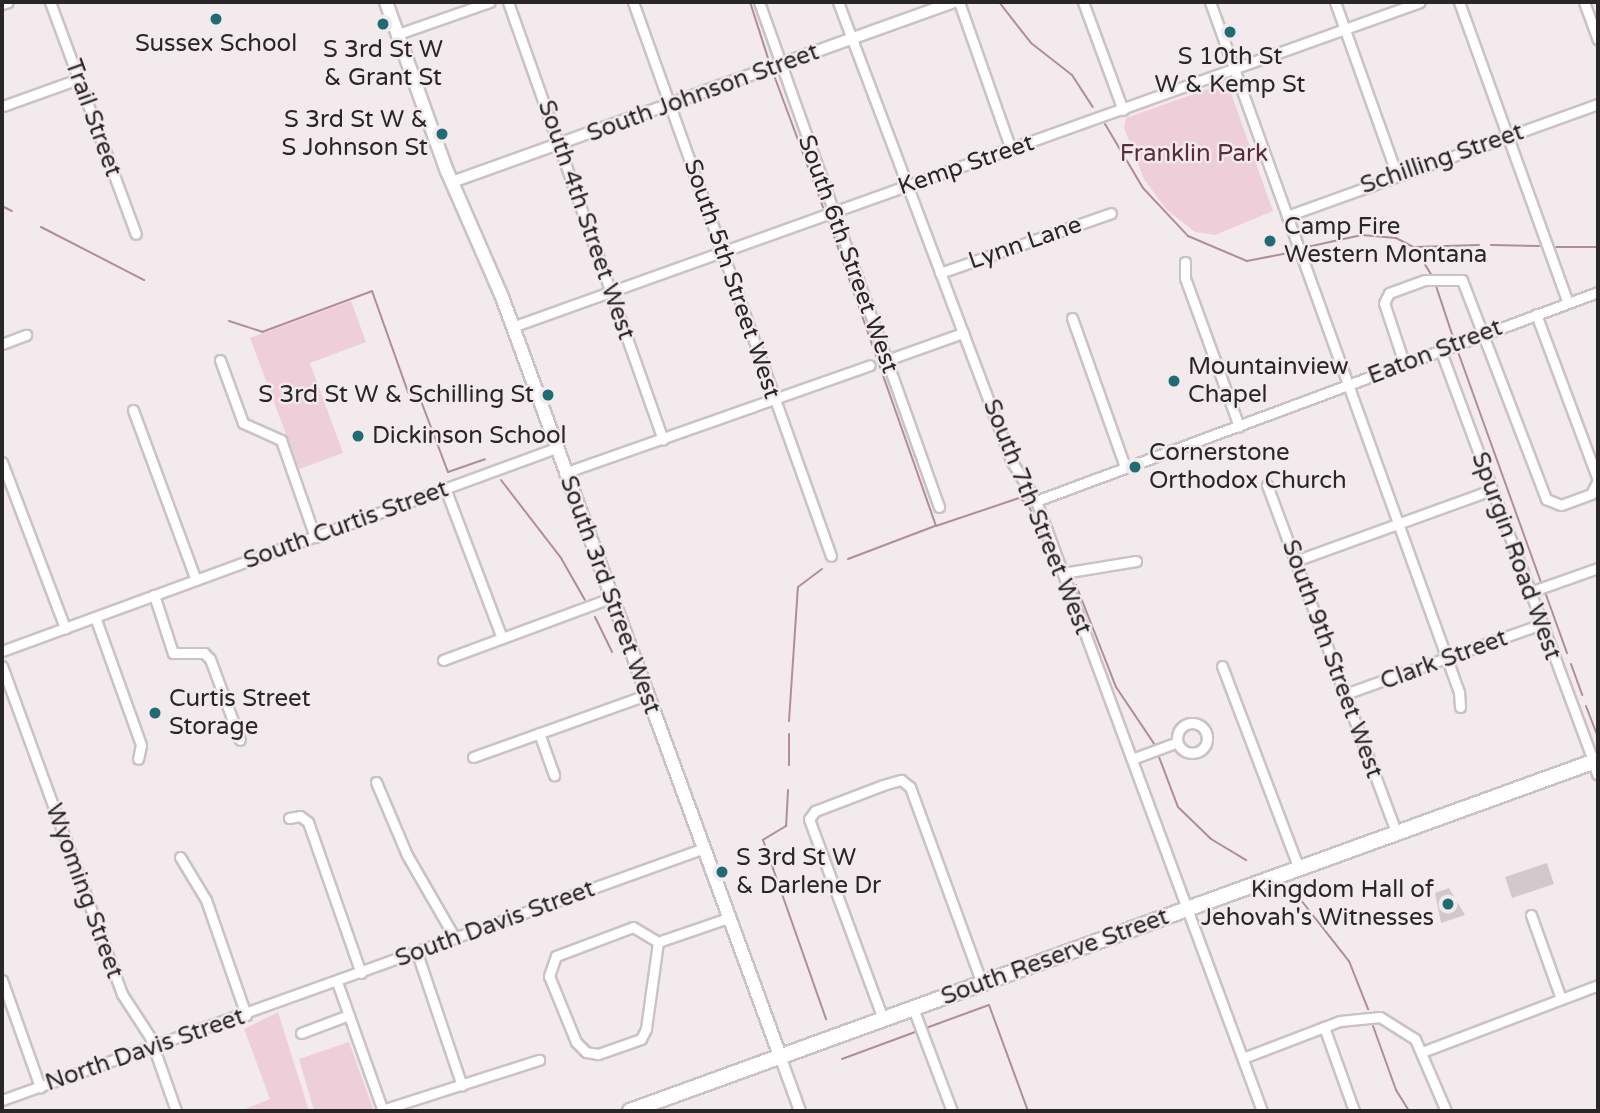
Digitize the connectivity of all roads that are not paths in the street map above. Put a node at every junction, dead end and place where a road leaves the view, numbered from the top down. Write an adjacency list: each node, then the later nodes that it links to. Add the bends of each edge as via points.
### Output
1 (8, 2): 16 (street)
2 (50, 2): 23 (street, Trail Street)
3 (386, 2): 18 (main road, South 3rd Street West)
4 (490, 2): 18 (street)
5 (508, 2): 29 (street, South 4th Street West)
6 (633, 2): 25 (street, South 5th Street West)
7 (759, 2): 21 (street, South 6th Street West)
8 (838, 2): 19 (street, South 7th Street West)
9 (957, 2): 19 (street, South Johnson Street); 30 (street)
10 (1083, 2): 27 (street)
11 (1210, 2): 22 (street)
12 (1335, 2): 17 (street)
13 (1420, 2): 17 (street, Kemp Street)
14 (1459, 2): 28 (street)
15 (1584, 2): 20 (street)
16 (2, 4)
17 (1345, 29): 22 (street, Kemp Street); 31 (street)
18 (398, 34): 32 (main road, South 3rd Street West)
19 (852, 39): 21 (street, South Johnson Street); 33 (street, South 7th Street West)
20 (1598, 40)
21 (781, 64): 25 (street, South Johnson Street); 34 (street, South 6th Street West)
22 (1234, 69): 27 (street, Kemp Street); 36 (street)
23 (78, 79): 26 (street); 37 (street, Trail Street)
24 (1598, 104): 28 (street, Schilling Street)
25 (671, 105): 29 (street, South Johnson Street); 38 (street, South 5th Street West)
26 (3, 106)
27 (1123, 110): 30 (street, Kemp Street)
28 (1508, 136): 31 (street, Schilling Street); 43 (street)
29 (559, 145): 32 (street, South Johnson Street); 42 (street, South 4th Street West)
30 (1011, 150): 33 (street, Kemp Street)
31 (1397, 175): 36 (street, Schilling Street)
32 (452, 182): 46 (main road, South 3rd Street West)
33 (905, 187): 34 (street, Kemp Street); 40 (street, South 7th Street West)
34 (834, 212): 38 (street, Kemp Street); 53 (street, South 6th Street West)
35 (1111, 213): 40 (street, Lynn Lane)
36 (1287, 216): 56 (street)
37 (136, 234)
38 (723, 253): 42 (street, Kemp Street); 57 (street, South 5th Street West)
39 (1185, 262): 59 (street, via 1185,278)
40 (940, 273): 48 (street, South 7th Street West)
41 (1598, 292): 43 (street, Eaton Street)
42 (611, 293): 46 (street, Kemp Street); 60 (street, South 4th Street West)
43 (1567, 303): 44 (street, Eaton Street)
44 (1536, 314): 47 (street, Eaton Street); 47 (street, via 1598,480 1591,494 1561,505 1546,499)
45 (1072, 318): 63 (street)
46 (512, 327): 61 (main road, South 3rd Street West)
47 (1483, 332): 51 (street, Eaton Street); 54 (street, via 1462,280 1425,280 1392,290 1384,303)
48 (962, 333): 53 (street); 68 (street, South 7th Street West, via 1012,462)
49 (26, 335): 50 (street)
50 (2, 344)
51 (1440, 349): 54 (street, Eaton Street); 67 (street, Spurgin Road West)
52 (220, 359): 71 (street, via 243,424 281,440)
53 (887, 360): 69 (street, South 6th Street West)
54 (1404, 363): 56 (street, Eaton Street)
55 (870, 365): 57 (street)
56 (1346, 387): 59 (street, Eaton Street); 70 (street)
57 (774, 399): 60 (street); 72 (street, South 5th Street West)
58 (134, 410): 77 (street)
59 (1238, 426): 63 (street, Eaton Street)
60 (663, 439): 64 (street)
61 (556, 448): 64 (main road, South 3rd Street West); 66 (street, South Curtis Street)
62 (2, 462): 83 (street)
63 (1125, 467): 68 (street, Eaton Street)
64 (565, 473): 80 (main road, South 3rd Street West)
65 (1267, 485): 74 (street, South 9th Street West)
66 (445, 488): 71 (street, South Curtis Street); 84 (street)
67 (1491, 490): 70 (street); 78 (street, Spurgin Road West)
68 (1036, 501): 76 (street, South 7th Street West)
69 (939, 507)
70 (1396, 523): 74 (street); 87 (street)
71 (315, 537): 77 (street, South Curtis Street)
72 (831, 556)
73 (1136, 561): 76 (street)
74 (1295, 561): 90 (street, South 9th Street West)
75 (1598, 568): 78 (street)
76 (1063, 573): 98 (street, South 7th Street West)
77 (196, 580): 79 (street, South Curtis Street)
78 (1530, 592): 82 (street, Spurgin Road West)
79 (154, 596): 81 (street, South Curtis Street); 94 (street, via 173,653 204,653 210,659)
80 (611, 598): 84 (street); 91 (main road, South 3rd Street West)
81 (95, 617): 83 (street, South Curtis Street); 97 (street, via 141,745)
82 (1542, 624): 87 (street, Clark Street); 99 (street, Spurgin Road West)
83 (65, 628): 85 (street, South Curtis Street)
84 (502, 638): 86 (street)
85 (2, 651)
86 (443, 660)
87 (1448, 660): 90 (street, Clark Street); 92 (street)
88 (2, 666): 126 (street, Wyoming Street, via 120,989)
89 (1222, 666): 106 (street)
90 (1345, 694): 103 (street, South 9th Street West)
91 (646, 695): 93 (street); 104 (main road, South 3rd Street West)
92 (1460, 708)
93 (539, 733): 96 (street); 100 (street)
94 (240, 740)
95 (1175, 743): 98 (street)
96 (473, 757)
97 (138, 759)
98 (1132, 759): 107 (street, South 7th Street West)
99 (1597, 765): 103 (highway, South Reserve Street)
100 (554, 775)
101 (376, 782): 110 (street, via 407,855)
102 (289, 818): 113 (street, via 300,816 308,822)
103 (1397, 834): 106 (highway, South Reserve Street)
104 (702, 849): 109 (main road, South 3rd Street West); 110 (street, South Davis Street)
105 (180, 857): 121 (street, via 206,900)
106 (1299, 869): 107 (highway, South Reserve Street)
107 (1188, 909): 116 (highway, South Reserve Street); 129 (street, South 7th Street West)
108 (1531, 915): 118 (street)
109 (728, 918): 111 (street); 128 (main road, South 3rd Street West)
110 (455, 938): 112 (street, South Davis Street)
111 (658, 942): 111 (street, via 634,927 556,956 549,976 576,1042 586,1052 598,1054 641,1039)
112 (416, 953): 113 (street, South Davis Street); 131 (street)
113 (361, 973): 115 (street, South Davis Street)
114 (2, 980): 132 (street)
115 (337, 982): 119 (street, South Davis Street); 122 (street)
116 (982, 984): 120 (highway, South Reserve Street); 123 (street, via 906,781 809,813)
117 (1598, 985): 118 (street)
118 (1561, 999): 127 (street)
119 (288, 1000): 121 (street, North Davis Street)
120 (913, 1008): 123 (highway, South Reserve Street); 138 (street)
121 (246, 1014): 126 (street, North Davis Street)
122 (349, 1015): 125 (street); 135 (street)
123 (883, 1019): 128 (highway, South Reserve Street)
124 (1324, 1027): 127 (street, via 1380,1017 1415,1039); 129 (street); 140 (street)
125 (301, 1033)
126 (154, 1047): 132 (street, North Davis Street); 134 (street, Wyoming Street)
127 (1422, 1052): 141 (street)
128 (780, 1056): 136 (highway, South Reserve Street); 137 (street, South 3rd Street West)
129 (1242, 1058): 139 (street, South 7th Street West)
130 (539, 1060): 131 (street)
131 (462, 1086): 135 (street)
132 (40, 1087): 133 (street, North Davis Street)
133 (2, 1100)
134 (176, 1111)
135 (382, 1111)
136 (630, 1111)
137 (800, 1111)
138 (951, 1111)
139 (1262, 1111)
140 (1354, 1111)
141 (1446, 1111)

